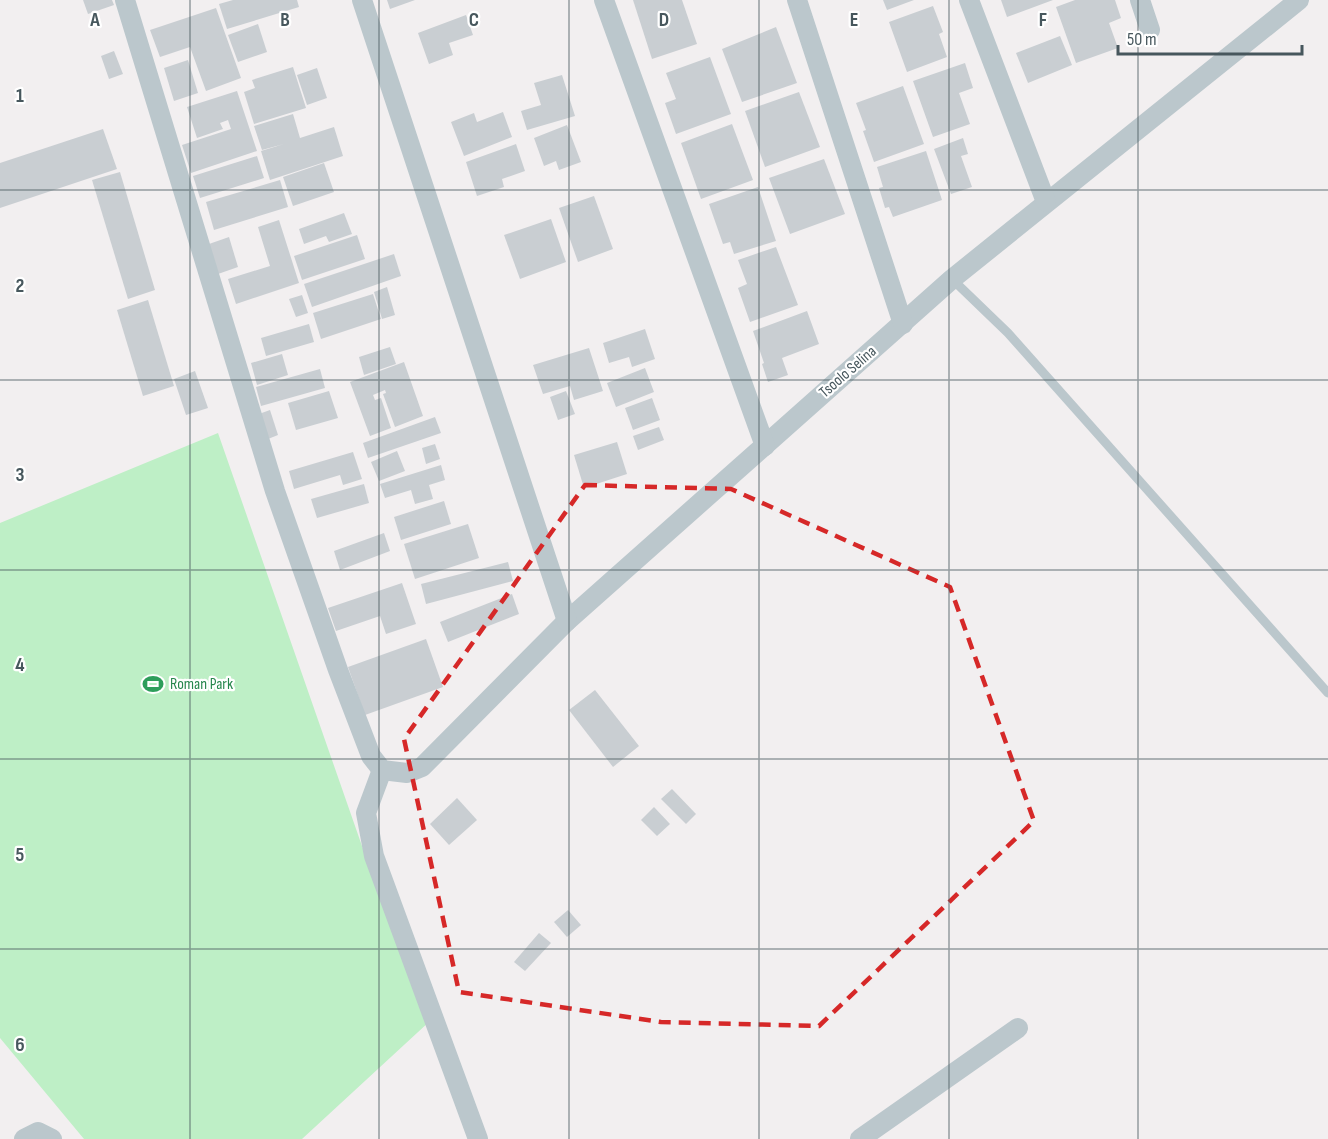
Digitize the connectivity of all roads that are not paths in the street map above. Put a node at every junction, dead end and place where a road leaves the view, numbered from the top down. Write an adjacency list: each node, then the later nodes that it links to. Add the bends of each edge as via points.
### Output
1 (124, 0): 15 (street, via 275,491 345,691 371,756)
2 (362, 0): 13 (street)
3 (604, 0): 12 (street)
4 (797, 0): 11 (street)
5 (969, 0): 9 (street)
6 (1140, 0): 8 (street)
7 (1299, 0): 9 (street, Tsoolo Selina)
8 (1150, 30)
9 (1047, 202): 10 (street, Tsoolo Selina)
10 (952, 279): 11 (street, Tsoolo Selina); 14 (lane, via 1008,333)
11 (903, 324): 12 (street, Tsoolo Selina)
12 (765, 446): 13 (street, Tsoolo Selina)
13 (567, 621): 15 (street, Tsoolo Selina, via 422,767 407,773)
14 (1328, 693)
15 (382, 770): 19 (street, via 366,813 374,856)
16 (1018, 1028): 20 (street)
17 (24, 1139): 18 (street, via 38,1132)
18 (52, 1139)
19 (478, 1139)
20 (860, 1139)

